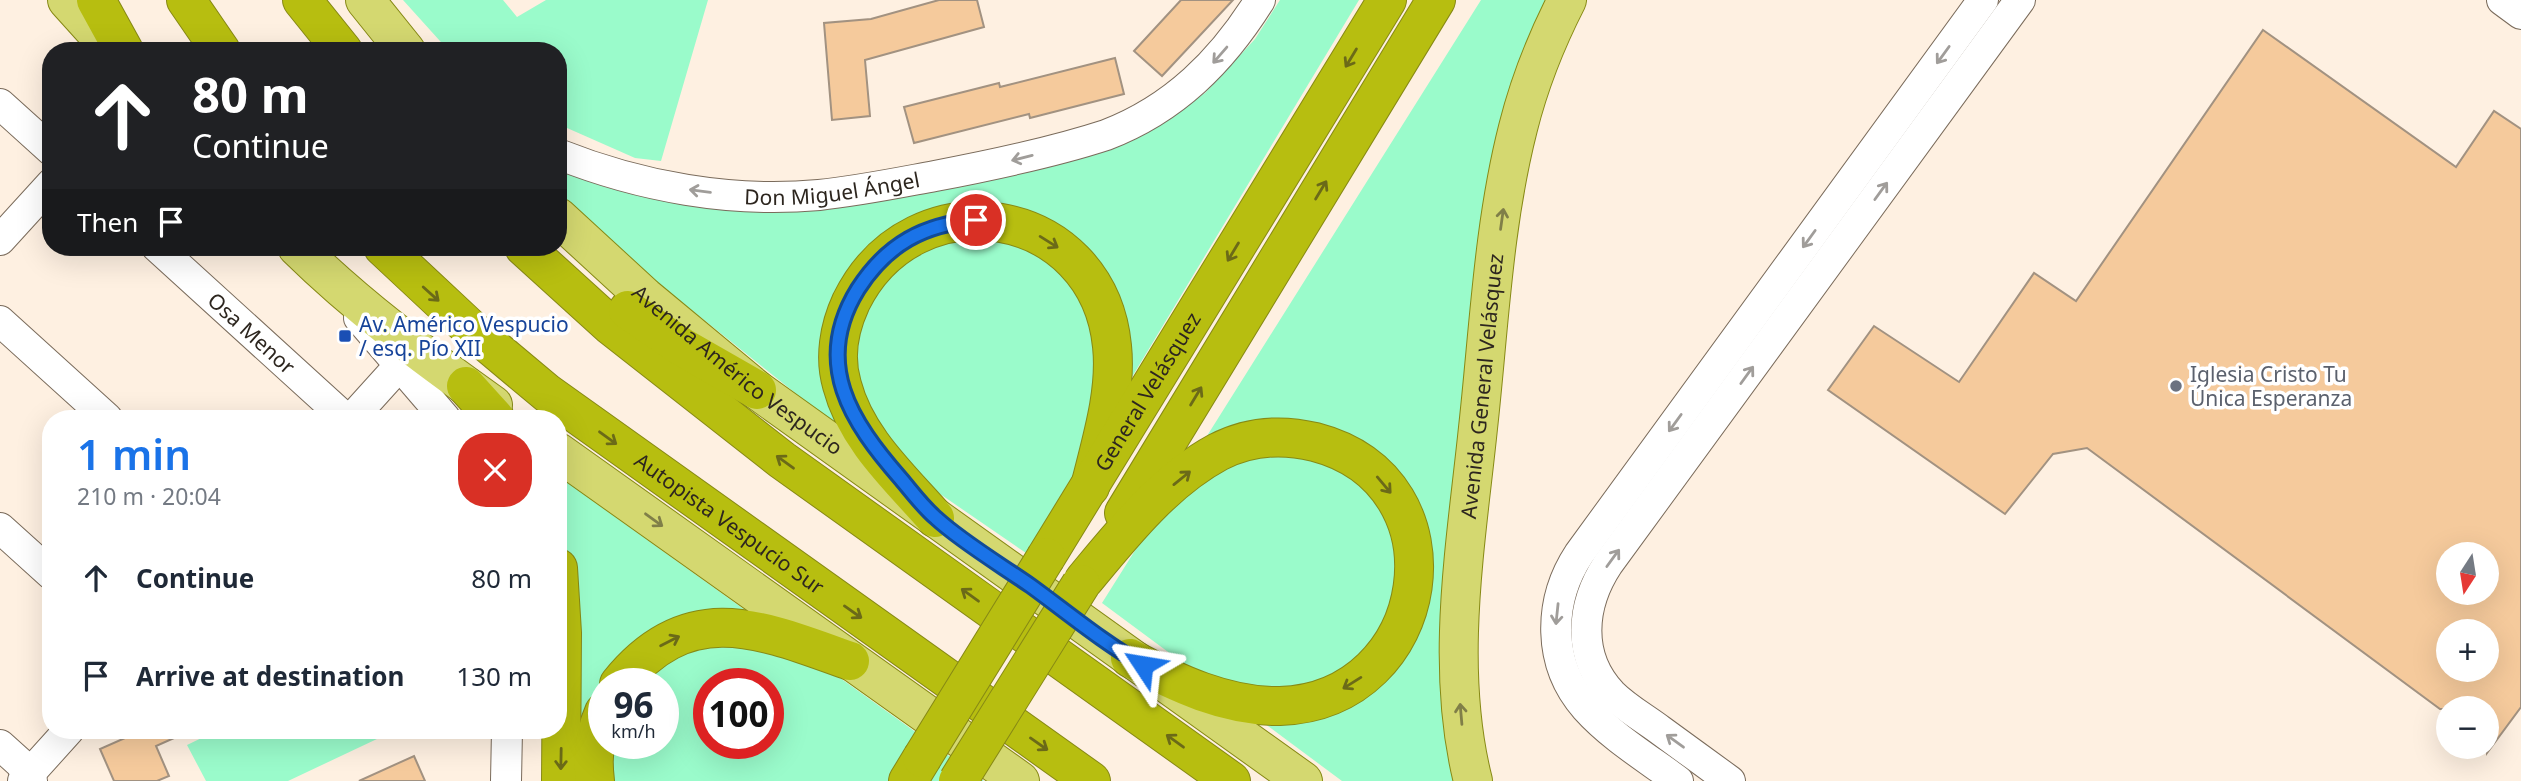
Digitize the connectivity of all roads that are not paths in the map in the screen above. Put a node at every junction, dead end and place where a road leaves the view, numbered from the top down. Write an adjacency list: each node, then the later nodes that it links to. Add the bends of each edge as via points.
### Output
1 (67, 0): 14 (main road)
2 (96, 0): 15 (highway)
3 (186, 0): 16 (highway)
4 (302, 0): 17 (highway)
5 (365, 0): 18 (main road)
6 (1260, 0): 21 (street, Don Miguel Ángel, one-way to 21, via 1215,61 1157,109 1106,135 993,165 844,192 771,197 650,183)
7 (1387, 0): 41 (highway, General Velásquez, one-way to 41)
8 (1436, 0): 45 (highway, General Velásquez, one-way to 8)
9 (1567, 0): 66 (main road, Avenida General Velásquez, one-way to 9, via 1461,721 1459,632 1500,231 1525,104)
10 (1983, 0): 50 (street, one-way to 50, via 1571,566 1557,607 1558,651 1576,695)
11 (2020, 0): 49 (street, one-way to 11, via 1605,685 1587,648 1588,608 1598,579)
12 (2502, 0): 13 (street)
13 (2521, 14)
14 (105, 42)
15 (119, 42)
16 (215, 42)
17 (336, 42)
18 (399, 42)
19 (0, 104): 20 (street)
20 (42, 142)
21 (567, 157)
22 (42, 194): 24 (street)
23 (567, 224): 33 (main road, Avenida Américo Vespucio)
24 (0, 240)
25 (167, 256): 35 (street, Osa Menor)
26 (306, 256): 31 (street); 32 (main road, via 406,343)
27 (393, 256): 63 (highway, Autopista Vespucio Sur, one-way to 63, via 547,393)
28 (534, 256): 64 (highway, one-way to 28, via 782,460 610,325)
29 (563, 256): 33 (highway, via 650,326)
30 (0, 321): 34 (street)
31 (399, 366): 36 (street); 37 (street)
32 (466, 386): 38 (highway); 39 (main road)
33 (757, 390): 42 (main road, Avenida Américo Vespucio)
34 (98, 410)
35 (336, 410)
36 (359, 410)
37 (438, 410)
38 (488, 410)
39 (500, 410)
40 (567, 458): 47 (main road, one-way to 47)
41 (1090, 487): 42 (highway, one-way to 41, via 860,429 841,383 838,354 849,308 867,277 894,248 940,225 976,220 1035,234 1079,266 1097,294 1107,315 1113,364); 56 (highway, General Velásquez, bridge)
42 (936, 518): 46 (main road, Avenida Américo Vespucio)
43 (0, 528): 44 (street)
44 (42, 566)
45 (1082, 582): 46 (highway, one-way to 46, via 1173,485 1216,453 1245,441 1294,438 1340,450 1378,478 1398,503 1415,560 1410,609 1387,652 1350,685 1314,701 1262,705 1186,686); 61 (highway, General Velásquez, bridge)
46 (1130, 658): 65 (main road, Avenida Américo Vespucio)
47 (850, 661): 48 (highway, one-way to 47, via 663,644 711,628 765,633); 62 (main road)
48 (632, 668)
49 (1623, 704): 50 (street); 68 (street, one-way to 49)
50 (1608, 729): 67 (street)
51 (61, 739): 57 (street)
52 (507, 739): 58 (street)
53 (561, 739): 59 (highway, one-way to 59)
54 (0, 745): 57 (street, via 20,763)
55 (594, 759): 60 (highway)
56 (915, 769)
57 (28, 779)
58 (506, 781)
59 (561, 781)
60 (595, 781)
61 (958, 781)
62 (1020, 781)
63 (1091, 781)
64 (1231, 781)
65 (1303, 781)
66 (1473, 781)
67 (1678, 781)
68 (1730, 781)

